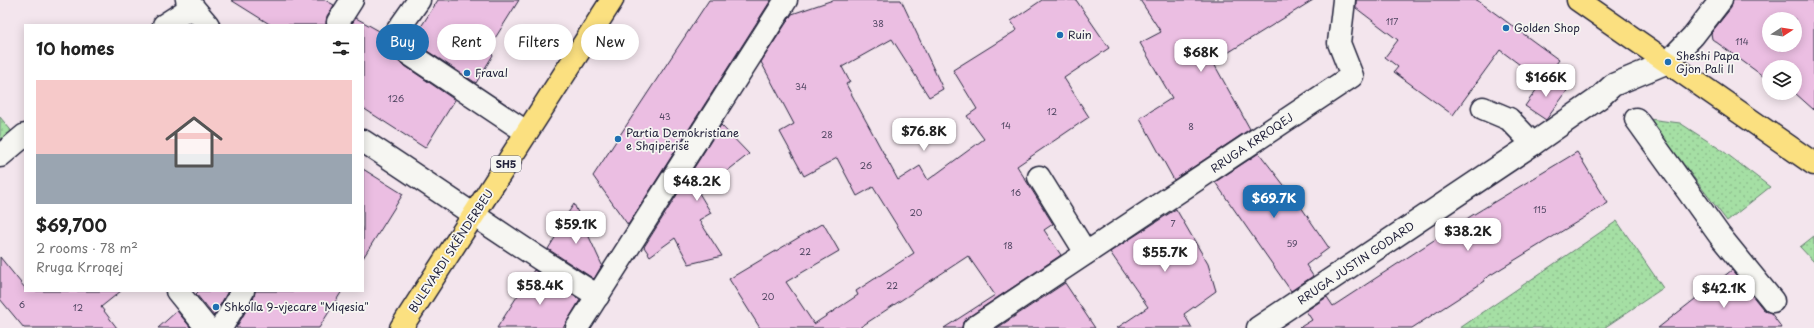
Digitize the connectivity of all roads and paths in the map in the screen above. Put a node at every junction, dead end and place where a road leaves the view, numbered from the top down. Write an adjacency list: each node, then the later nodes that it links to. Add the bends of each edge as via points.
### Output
1 (352, 0): 9 (street)
2 (419, 0): 15 (street, via 390,41)
3 (612, 0): 15 (main road, BULEVARDI SKËNDERBEU / SH5)
4 (786, 0): 26 (street)
5 (1344, 0): 23 (street, RRUGA KRROQEJ, via 1339,42 1352,76)
6 (1578, 0): 12 (main road)
7 (1721, 0): 12 (street, via 1693,36)
8 (190, 3): 10 (street); 11 (street)
9 (338, 22)
10 (165, 24)
11 (207, 24)
12 (1668, 62): 18 (street, RRUGA JUSTIN GODARD, via 1613,85 1599,98); 20 (main road)
13 (1483, 108): 18 (street, via 1509,120)
14 (1636, 119): 27 (street, via 1720,236)
15 (526, 132): 22 (main road, BULEVARDI SKËNDERBEU / SH5)
16 (24, 136): 19 (street)
17 (364, 142): 22 (street)
18 (1533, 144): 33 (street, RRUGA JUSTIN GODARD)
19 (0, 156)
20 (1814, 164)
21 (1039, 177): 23 (street)
22 (474, 214): 26 (street, via 536,258); 30 (main road, BULEVARDI SKËNDERBEU / SH5)
23 (1086, 253): 32 (street, RRUGA KRROQEJ)
24 (178, 292): 28 (street)
25 (242, 292): 29 (street)
26 (598, 296): 31 (street)
27 (1773, 301)
28 (207, 328)
29 (221, 328)
30 (401, 328)
31 (577, 328)
32 (974, 328)
33 (1258, 328)

